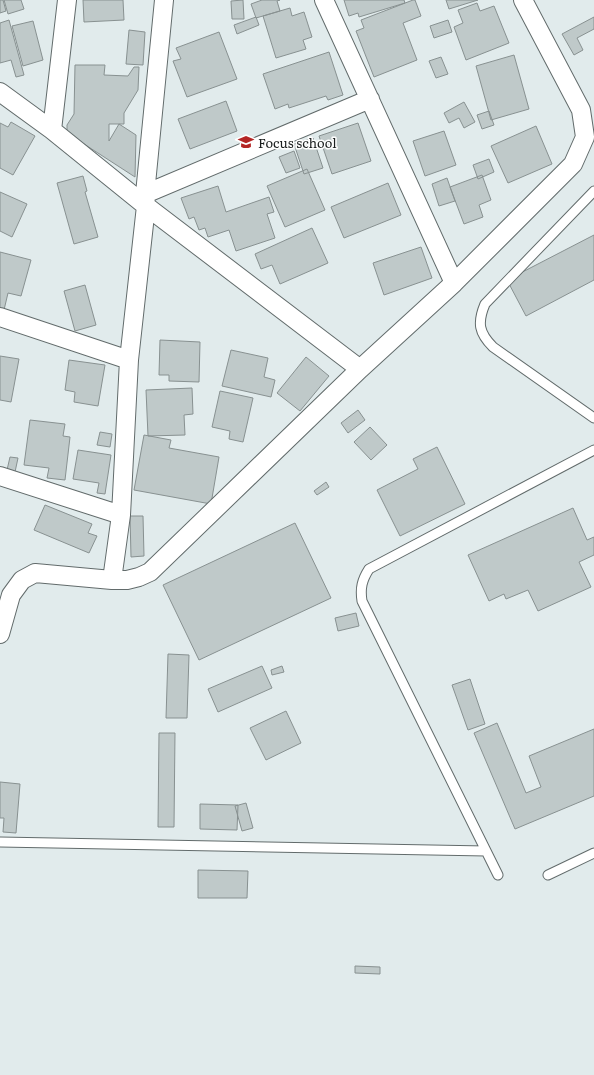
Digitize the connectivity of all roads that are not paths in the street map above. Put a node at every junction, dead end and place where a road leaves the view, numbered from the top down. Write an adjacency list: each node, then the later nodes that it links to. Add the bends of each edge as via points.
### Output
1 (67, 0): 7 (street)
2 (164, 0): 9 (street)
3 (324, 0): 6 (street)
4 (524, 0): 10 (street, via 581,110 585,137 573,164)
5 (0, 92): 7 (street)
6 (370, 99): 9 (street); 10 (street)
7 (52, 130): 9 (street)
8 (594, 191): 14 (lane, via 485,304 480,315 480,327 485,339 493,347)
9 (146, 200): 12 (street); 13 (street)
10 (454, 283): 13 (street)
11 (0, 317): 12 (street)
12 (130, 360): 17 (street)
13 (360, 369): 18 (street, via 150,572 127,580)
14 (594, 418)
15 (594, 450): 21 (lane, via 369,569 362,579 362,601)
16 (0, 476): 17 (street)
17 (121, 515): 18 (street)
18 (112, 580): 19 (street, via 35,573 22,580 11,595)
19 (0, 634)
20 (0, 842): 21 (lane)
21 (486, 851): 23 (lane)
22 (594, 854): 24 (lane)
23 (498, 875)
24 (548, 875)

